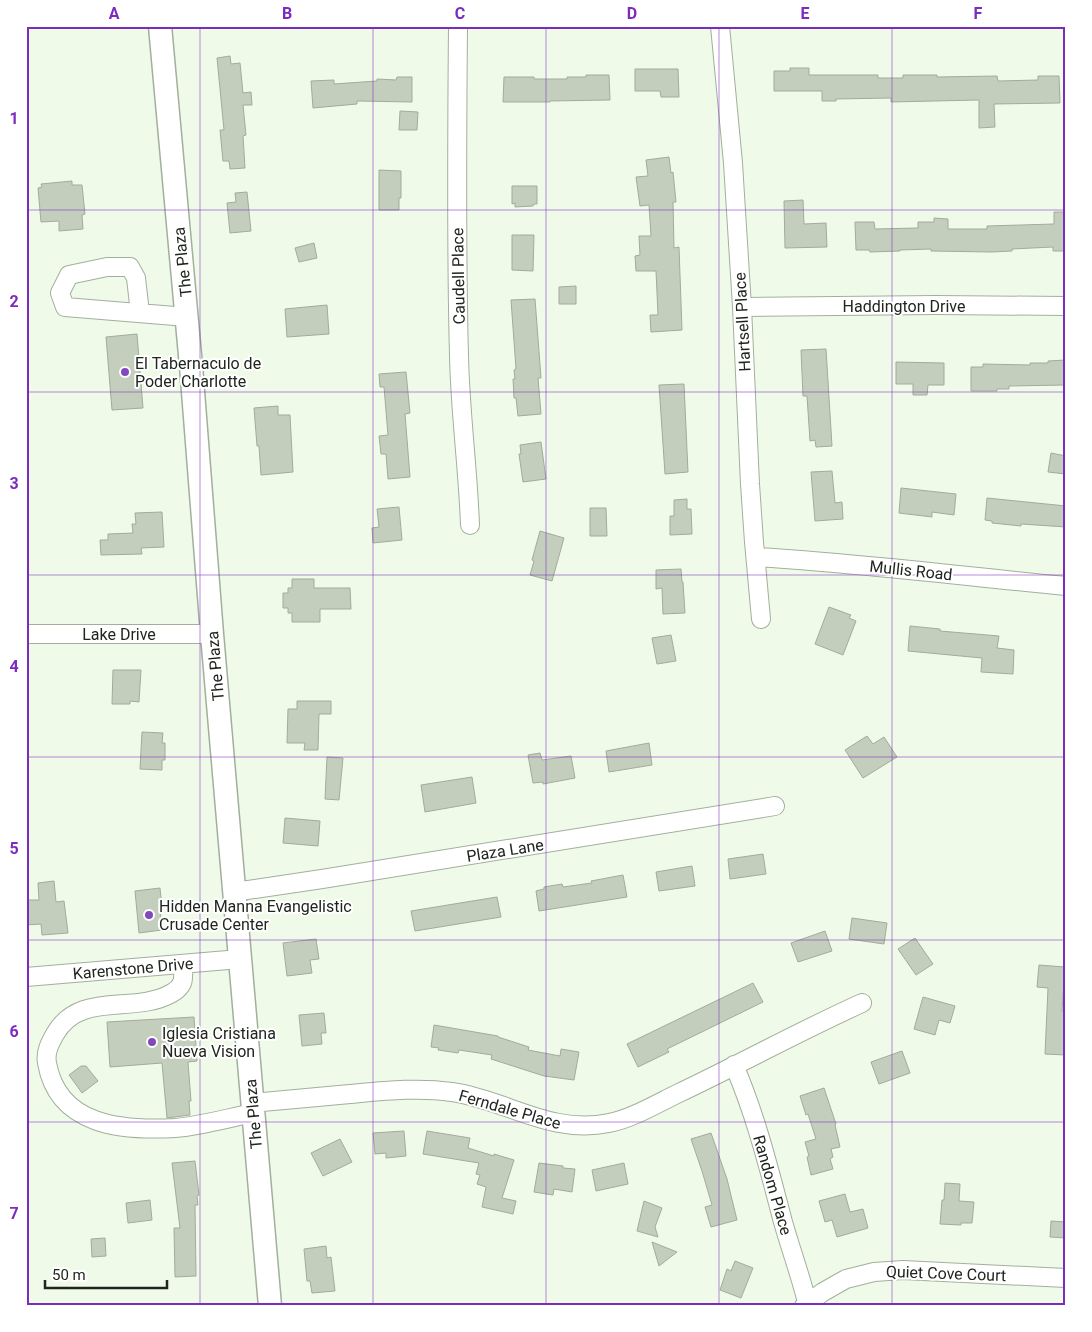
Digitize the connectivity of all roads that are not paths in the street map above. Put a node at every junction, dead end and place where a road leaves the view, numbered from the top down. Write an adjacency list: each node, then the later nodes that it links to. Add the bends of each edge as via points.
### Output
1 (160, 26): 7 (main road, The Plaza)
2 (458, 26): 8 (street, Caudell Place, via 459,356)
3 (720, 26): 5 (street, Hartsell Place)
4 (1066, 306): 5 (street, Haddington Drive)
5 (742, 307): 9 (street, Hartsell Place)
6 (140, 313): 6 (street, via 65,308 60,293 70,275 107,267 130,267 136,278); 7 (street)
7 (187, 317): 13 (main road, The Plaza)
8 (470, 525)
9 (756, 557): 10 (street, Mullis Road, via 881,566); 11 (street, Hartsell Place)
10 (1066, 586)
11 (761, 619)
12 (26, 634): 13 (street, Lake Drive)
13 (212, 634): 15 (main road, The Plaza)
14 (775, 806): 15 (street, Plaza Lane)
15 (234, 892): 16 (main road, The Plaza)
16 (240, 959): 17 (street, Karenstone Drive); 21 (main road, The Plaza)
17 (183, 964): 18 (street, Karenstone Drive); 21 (street, Ferndale Place, via 183,982 166,996 151,1001 93,1007 68,1018 48,1046 46,1059 56,1089 71,1108 89,1118 112,1125 141,1128 176,1128)
18 (26, 976)
19 (862, 1003): 20 (street, Ferndale Place)
20 (734, 1065): 21 (street, Ferndale Place, via 624,1119 588,1126 547,1121 472,1096 428,1090 382,1091); 23 (street, Random Place, via 757,1124)
21 (253, 1108): 24 (main road, The Plaza)
22 (1066, 1278): 23 (street, Quiet Cove Court, via 903,1270 874,1272 846,1279)
23 (807, 1305)
24 (270, 1306)

